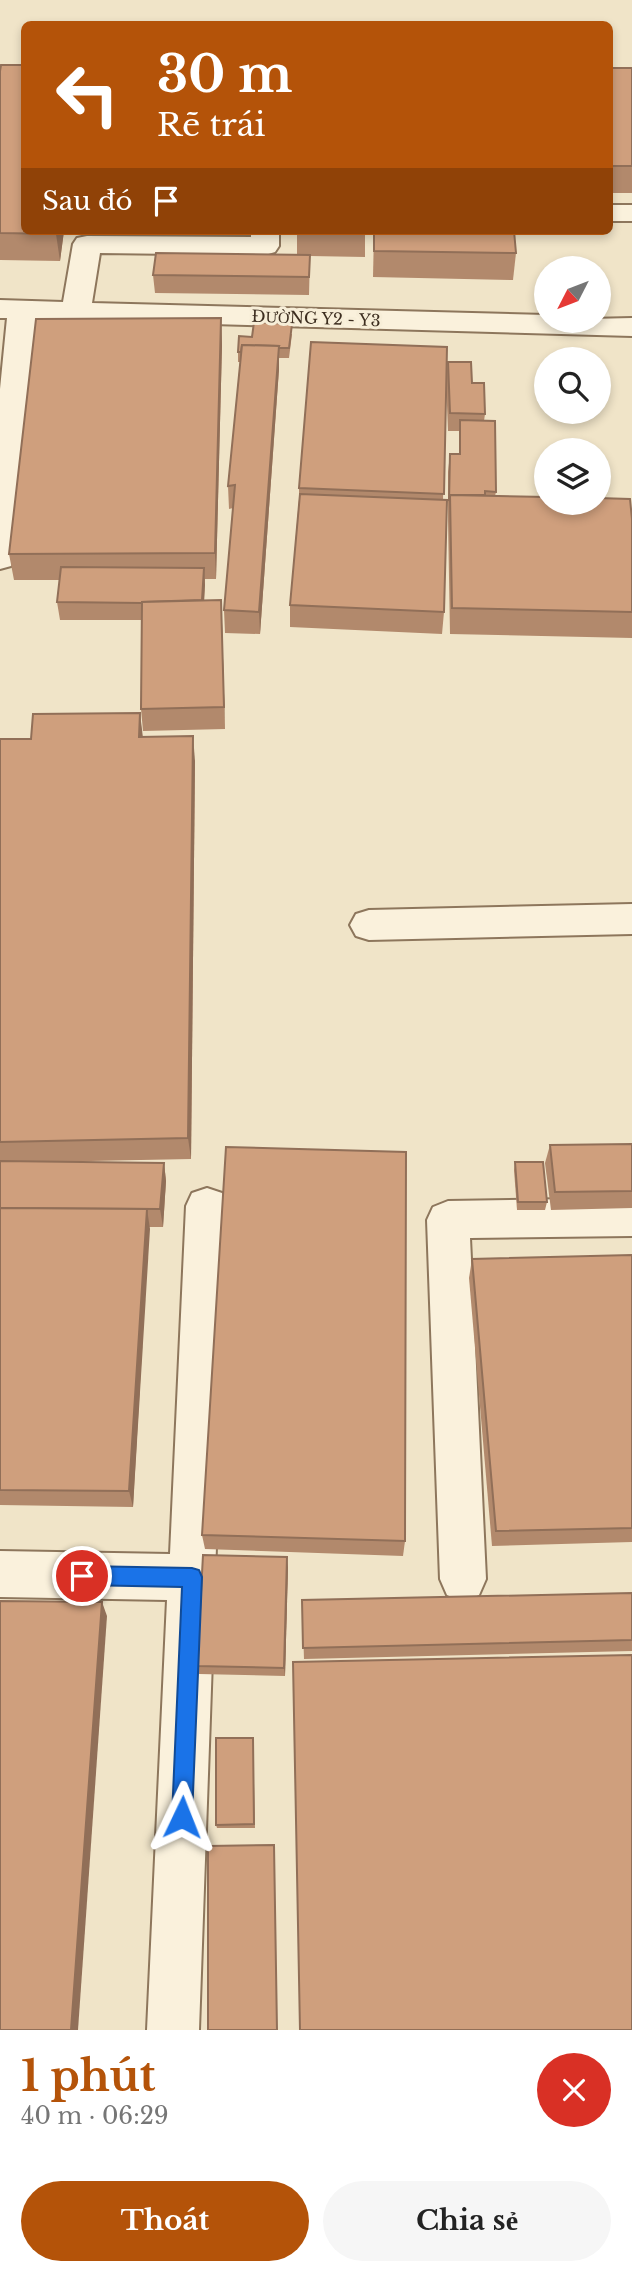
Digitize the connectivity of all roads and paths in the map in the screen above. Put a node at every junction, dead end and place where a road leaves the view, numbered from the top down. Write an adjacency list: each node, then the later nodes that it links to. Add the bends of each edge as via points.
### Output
1 (613, 213): 2 (lane)
2 (632, 213)
3 (265, 235): 5 (lane, via 265,246 87,244)
4 (11, 309): 5 (lane, ĐƯỜNG Y2 - Y3); 7 (lane)
5 (76, 311): 6 (lane, ĐƯỜNG Y2 - Y3)
6 (632, 327)
7 (0, 558)
8 (632, 919): 9 (lane)
9 (369, 925)
10 (207, 1206): 13 (lane)
11 (632, 1217): 14 (lane, via 448,1220)
12 (0, 1574): 13 (lane)
13 (192, 1577): 15 (lane)
14 (463, 1580)
15 (173, 2030)

